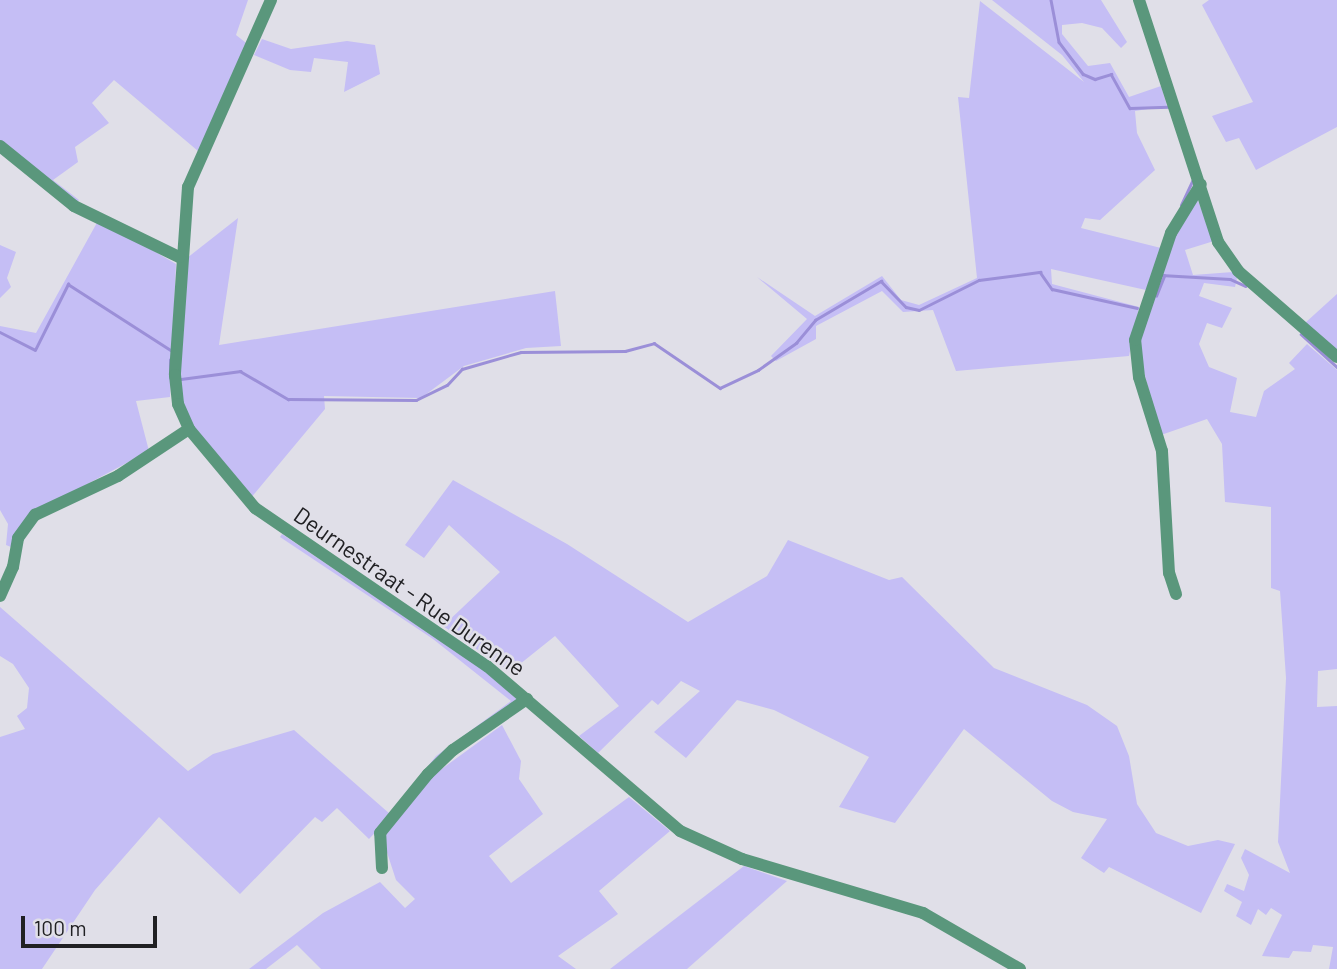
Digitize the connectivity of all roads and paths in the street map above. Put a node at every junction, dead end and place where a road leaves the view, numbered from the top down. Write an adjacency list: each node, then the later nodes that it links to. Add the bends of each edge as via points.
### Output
1 (271, 0): 5 (street, Deurnestraat - Rue Durenne, via 193,169)
2 (1139, 0): 4 (street)
3 (2, 152): 5 (street, via 74,206)
4 (1201, 184): 6 (street, via 1218,242 1238,271); 8 (street, via 1182,213 1146,299 1134,355 1161,451 1169,573)
5 (179, 257): 7 (street, Deurnestraat - Rue Durenne, via 175,375 178,404)
6 (1337, 357)
7 (189, 429): 9 (street, via 118,476 35,515 18,538 13,568); 10 (street, Deurnestraat - Rue Durenne, via 255,508 445,635)
8 (1176, 594)
9 (0, 596)
10 (527, 699): 11 (street, via 453,750 428,774 380,832); 12 (street, Deurnestraat - Rue Durenne, via 697,841 913,909)
11 (382, 868)
12 (1020, 969)

